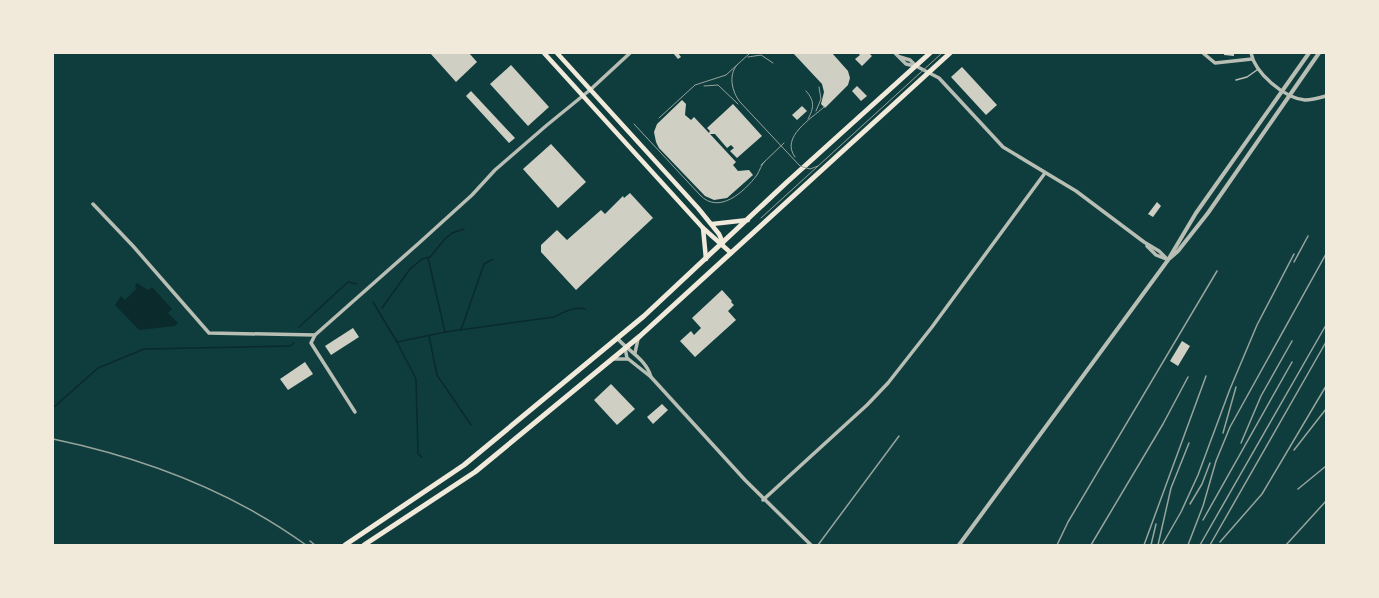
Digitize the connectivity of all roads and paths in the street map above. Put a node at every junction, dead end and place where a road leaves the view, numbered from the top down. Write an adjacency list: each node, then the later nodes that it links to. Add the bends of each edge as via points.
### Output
1 (544, 53): 19 (main road)
2 (557, 53): 16 (main road)
3 (630, 53): 16 (street)
4 (895, 53): 12 (street)
5 (930, 53): 12 (main road)
6 (950, 53): 14 (main road)
7 (1203, 53): 11 (street, via 1215,63)
8 (1251, 53): 11 (street)
9 (1309, 53): 17 (street)
10 (1319, 53): 18 (street)
11 (1252, 59): 13 (street)
12 (916, 66): 14 (street); 23 (main road)
13 (1257, 70): 15 (lane); 17 (street)
14 (929, 73): 21 (street, via 938,78 1002,147); 27 (main road)
15 (1236, 80)
16 (590, 90): 19 (street); 24 (main road)
17 (1284, 91): 18 (street); 29 (street, via 1196,214)
18 (1291, 95): 20 (street, via 1304,100); 29 (street, via 1208,213)
19 (583, 96): 25 (main road); 30 (street, via 495,170 420,243)
20 (1326, 96)
21 (1045, 173): 29 (street, via 1076,191 1144,242 1156,255); 39 (street, via 888,383)
22 (93, 204): 30 (street, via 209,332)
23 (748, 220): 24 (main road); 26 (main road)
24 (712, 224): 26 (main road)
25 (703, 228): 26 (main road); 28 (main road)
26 (723, 244): 27 (main road); 28 (main road)
27 (732, 253): 31 (main road)
28 (706, 259): 32 (main road)
29 (1168, 260): 45 (street)
30 (315, 335): 38 (street, via 311,343)
31 (640, 336): 33 (main road); 34 (street)
32 (617, 338): 33 (street); 40 (main road, via 470,460)
33 (625, 348): 34 (street); 35 (street); 36 (main road)
34 (635, 353): 37 (street)
35 (628, 359): 36 (street); 37 (street)
36 (610, 360): 41 (main road, via 483,465)
37 (651, 377): 39 (street)
38 (355, 412)
39 (763, 500): 44 (street)
40 (411, 501): 41 (main road, via 408,508); 42 (main road)
41 (414, 512): 43 (main road)
42 (345, 545)
43 (364, 545)
44 (811, 545)
45 (959, 545)

